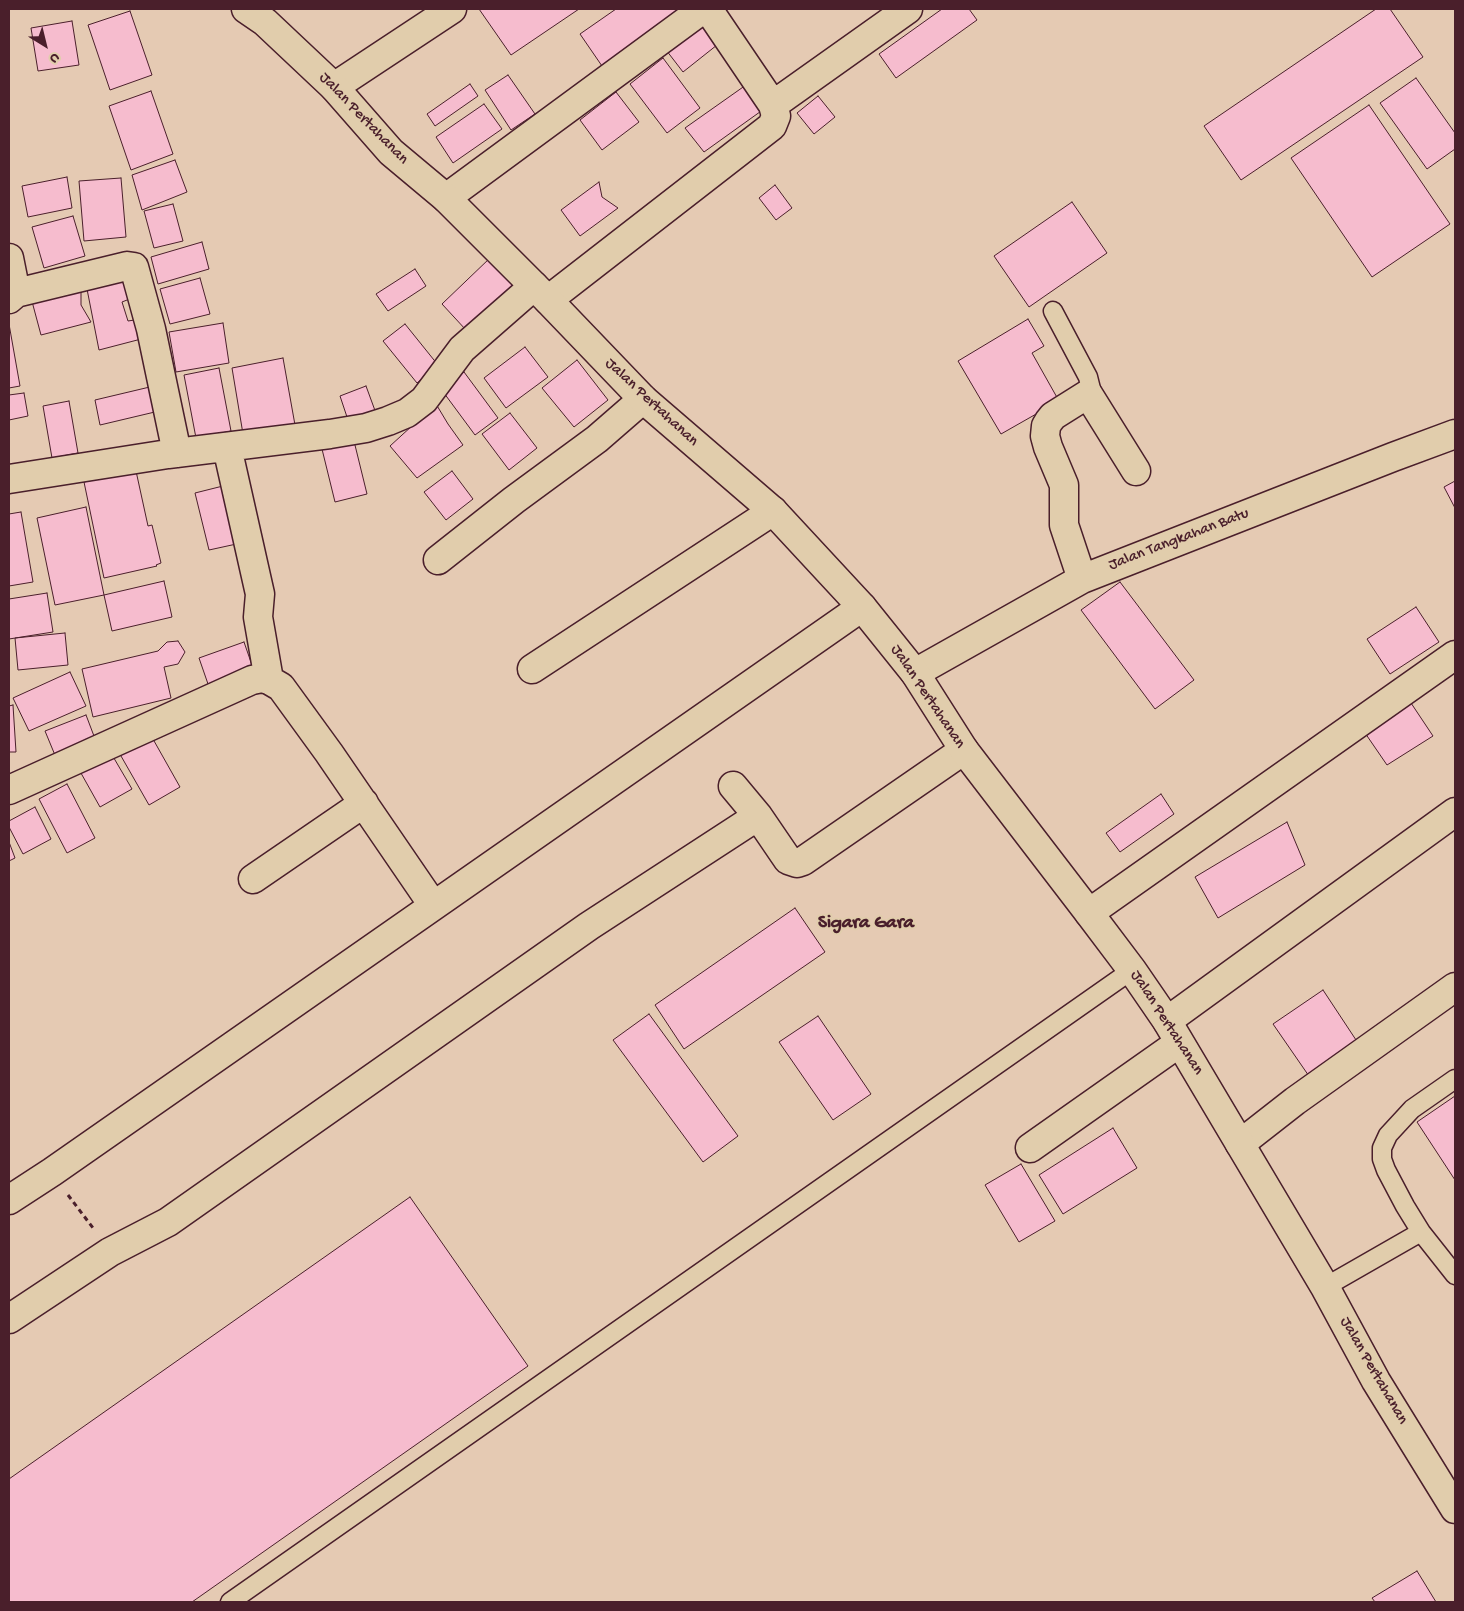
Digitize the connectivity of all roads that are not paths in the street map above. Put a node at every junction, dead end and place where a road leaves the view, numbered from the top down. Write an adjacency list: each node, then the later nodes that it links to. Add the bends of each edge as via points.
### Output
1 (246, 9): 6 (street, Jalan Pertahanan)
2 (452, 9): 6 (street)
3 (702, 9): 8 (street)
4 (708, 9): 7 (street)
5 (908, 9): 7 (street)
6 (334, 87): 8 (street, Jalan Pertahanan, via 391,152)
7 (773, 105): 10 (street, via 776,118 772,126)
8 (446, 198): 10 (street, Jalan Pertahanan)
9 (9, 258): 11 (street)
10 (541, 293): 14 (street, Jalan Pertahanan); 16 (street, via 462,349 424,400 407,413 366,428)
11 (13, 296): 17 (street, via 127,266 134,267 151,329)
12 (1053, 311): 13 (lane, via 1088,377 1091,390)
13 (1088, 394): 18 (street); 22 (street, via 1052,416 1045,431 1048,447 1064,484 1064,525)
14 (643, 399): 20 (street, Jalan Pertahanan); 21 (street, via 597,439)
15 (1455, 434): 22 (street, Jalan Tangkahan Batu)
16 (227, 447): 17 (street); 27 (street, via 260,594 258,617)
17 (177, 453): 19 (street)
18 (1136, 471)
19 (9, 479)
20 (773, 511): 23 (street, Jalan Pertahanan); 25 (street)
21 (438, 560)
22 (1082, 579): 26 (street, Jalan Tangkahan Batu)
23 (862, 607): 26 (street, Jalan Pertahanan); 35 (street)
24 (1455, 655): 36 (street)
25 (532, 669)
26 (915, 673): 28 (street, Jalan Pertahanan)
27 (269, 680): 30 (street, via 252,680); 31 (street, via 281,687)
28 (964, 750): 33 (street, via 797,863 788,860); 36 (street, Jalan Pertahanan)
29 (734, 786): 33 (street)
30 (9, 790)
31 (364, 803): 34 (street); 35 (street)
32 (1455, 812): 39 (street)
33 (758, 816): 47 (street, via 589,926 168,1222 110,1252)
34 (253, 879)
35 (433, 905): 43 (street)
36 (1089, 913): 37 (street, Jalan Pertahanan)
37 (1132, 970): 39 (street, Jalan Pertahanan); 49 (lane)
38 (1455, 987): 41 (street)
39 (1173, 1032): 41 (street, Jalan Pertahanan); 42 (street)
40 (1455, 1079): 44 (lane, via 1407,1114 1388,1135 1382,1148 1386,1170)
41 (1240, 1144): 46 (street, Jalan Pertahanan)
42 (1030, 1148)
43 (9, 1200)
44 (1421, 1232): 45 (lane); 46 (lane)
45 (1455, 1276)
46 (1325, 1287): 48 (street, Jalan Pertahanan, via 1376,1381)
47 (9, 1319)
48 (1455, 1509)
49 (230, 1602)

